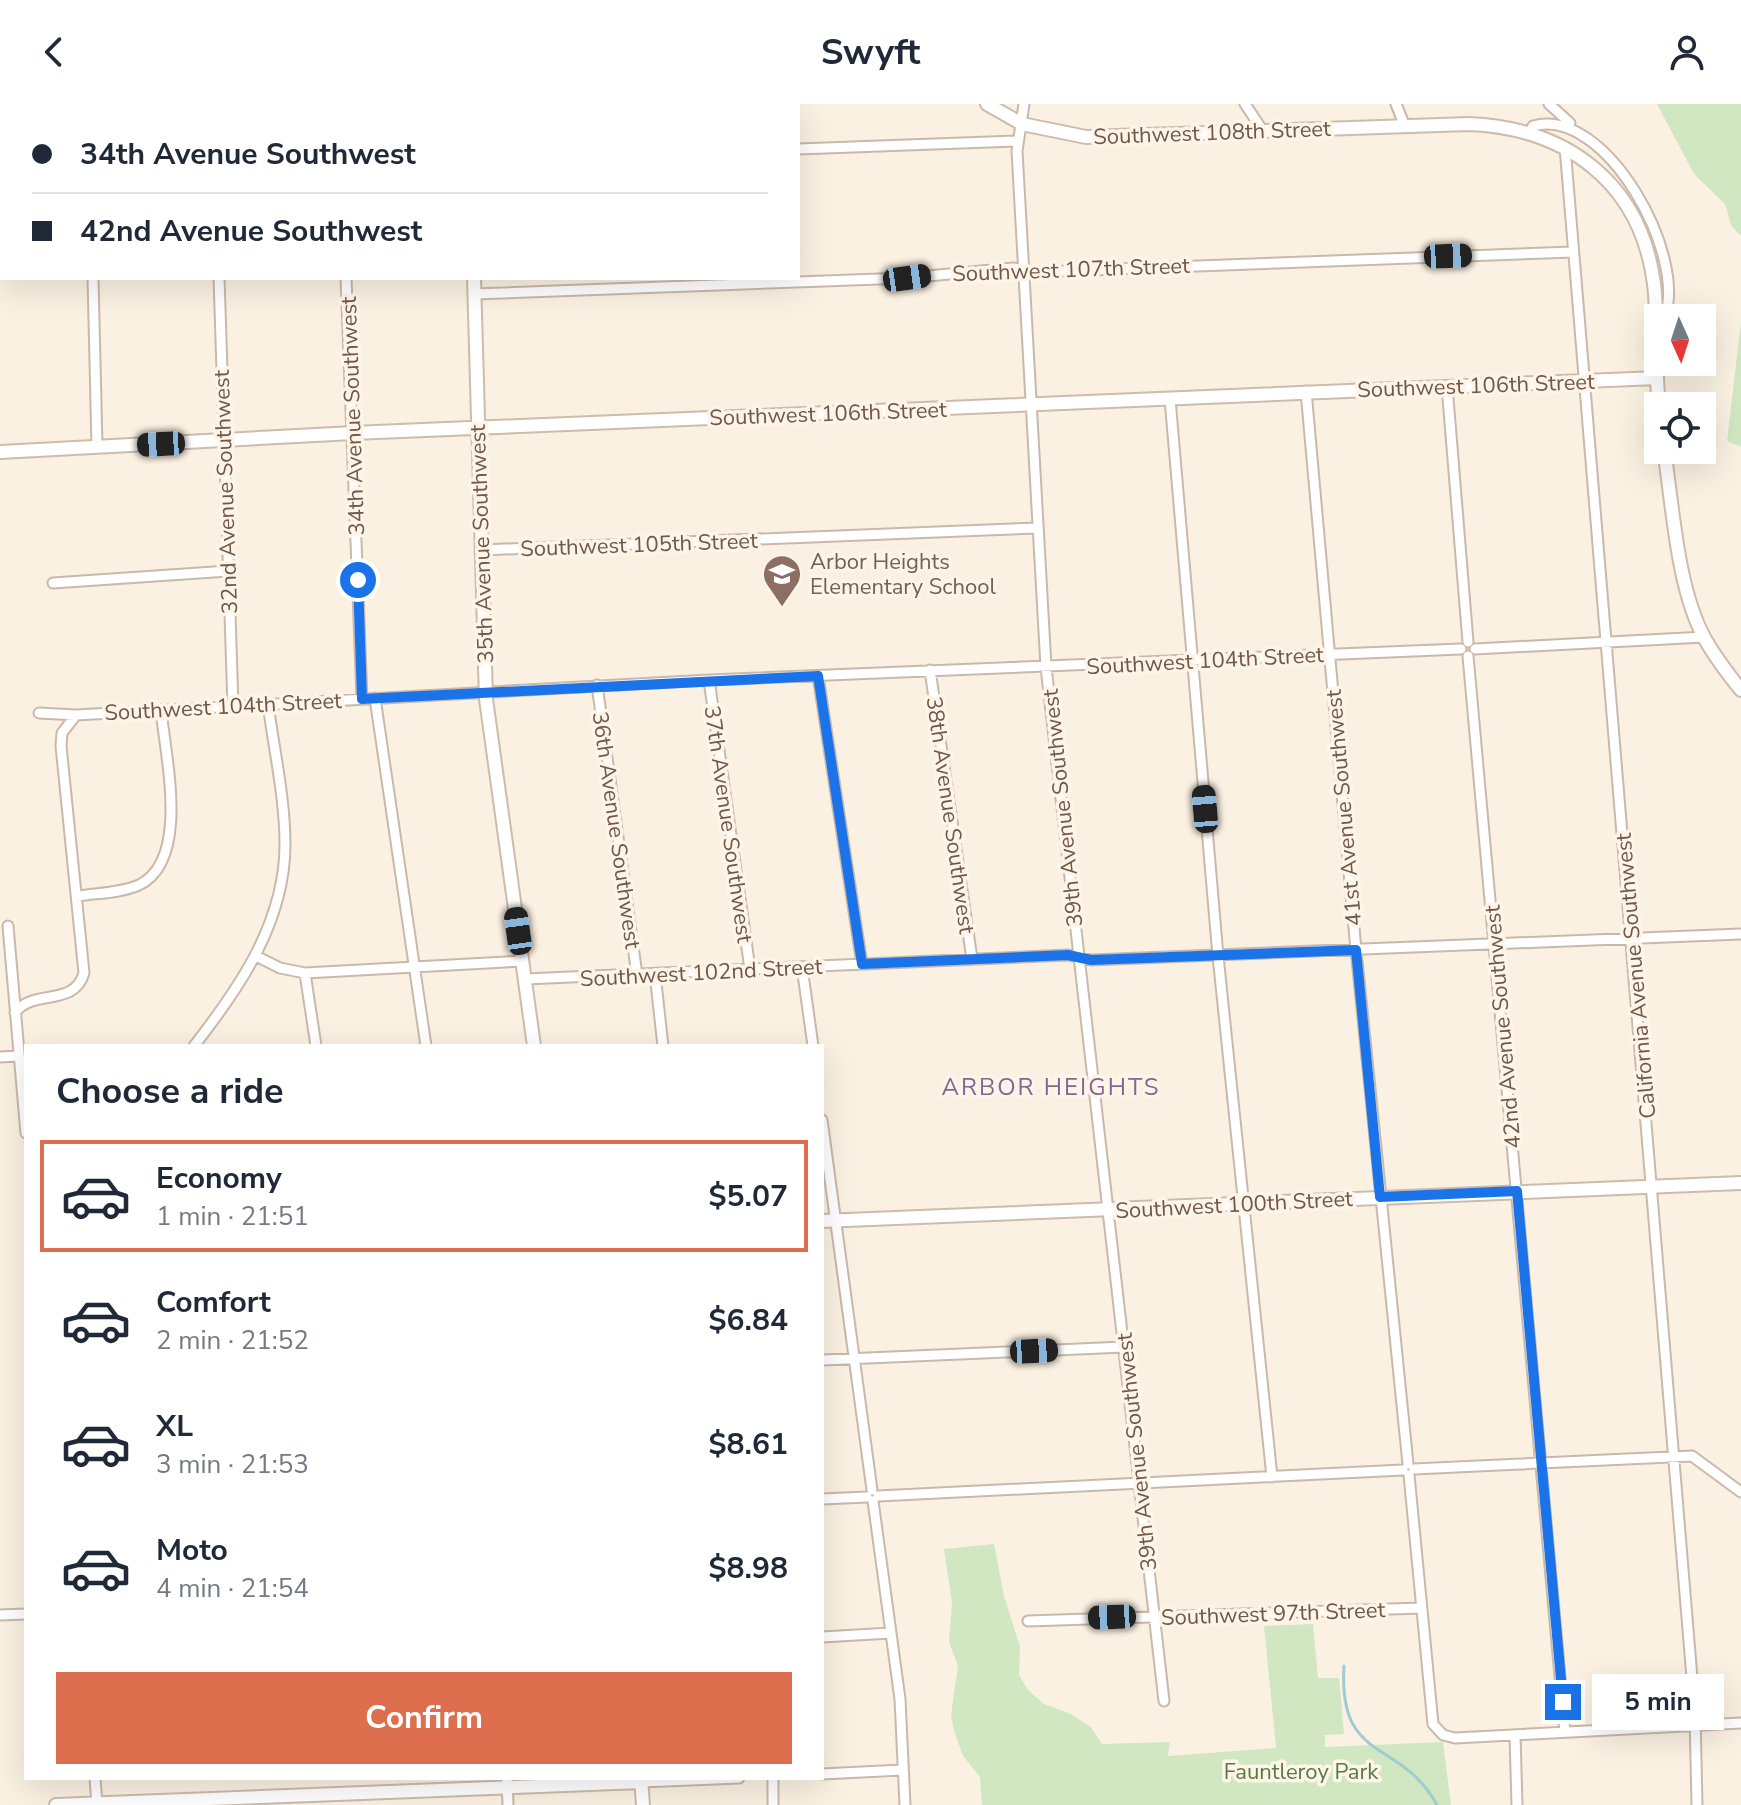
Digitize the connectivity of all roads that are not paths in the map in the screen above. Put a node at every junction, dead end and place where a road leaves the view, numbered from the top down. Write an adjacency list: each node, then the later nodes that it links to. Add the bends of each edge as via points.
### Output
1 (987, 104): 7 (street, Southwest 108th Street)
2 (1024, 104): 7 (street, 39th Avenue Southwest)
3 (1245, 104): 9 (street)
4 (1396, 104): 8 (street)
5 (1549, 104): 6 (street)
6 (1570, 123)
7 (1022, 124): 9 (street, Southwest 108th Street, via 1086,137); 11 (street, 39th Avenue Southwest)
8 (1404, 124): 9 (street, Southwest 108th Street); 10 (street, Southwest 108th Street, via 1498,125)
9 (1263, 131)
10 (1529, 133): 12 (street, Southwest 108th Street); 22 (street, via 1543,124 1577,133 1590,139 1624,176 1656,228 1669,288)
11 (1016, 141): 13 (street); 15 (street, 39th Avenue Southwest)
12 (1565, 147): 14 (street, California Avenue Southwest); 21 (street, Southwest 108th Street, via 1611,183 1637,223)
13 (800, 149)
14 (1573, 252): 15 (street, Southwest 107th Street); 24 (street, California Avenue Southwest)
15 (1022, 269): 20 (street, Southwest 107th Street); 29 (street, 39th Avenue Southwest)
16 (93, 280): 33 (street)
17 (219, 280): 32 (street, 32nd Avenue Southwest)
18 (346, 280): 31 (street, 34th Avenue Southwest)
19 (474, 280): 20 (street, 35th Avenue Southwest)
20 (474, 294): 30 (street, 35th Avenue Southwest)
21 (1656, 304)
22 (1665, 304)
23 (1657, 378): 24 (street, Southwest 106th Street); 27 (street, Southwest 108th Street)
24 (1583, 380): 25 (street, Southwest 106th Street); 41 (street, California Avenue Southwest)
25 (1447, 386): 26 (street, Southwest 106th Street); 42 (street, 42nd Avenue Southwest)
26 (1306, 391): 28 (street, Southwest 106th Street); 43 (street, 41st Avenue Southwest)
27 (1658, 392)
28 (1170, 399): 29 (street, Southwest 106th Street); 44 (street)
29 (1030, 404): 30 (street, Southwest 106th Street); 36 (street, 39th Avenue Southwest)
30 (477, 427): 31 (street, Southwest 106th Street); 37 (street, 35th Avenue Southwest)
31 (353, 433): 32 (street, Southwest 106th Street); 53 (street, 34th Avenue Southwest)
32 (224, 440): 33 (street, Southwest 106th Street); 38 (street, 32nd Avenue Southwest)
33 (97, 447): 34 (street, Southwest 106th Street)
34 (0, 452)
35 (1666, 464): 40 (street, via 1682,561)
36 (1037, 528): 37 (street, Southwest 105th Street); 45 (street, 39th Avenue Southwest)
37 (481, 550): 51 (street, 35th Avenue Southwest)
38 (228, 571): 39 (street); 55 (street, 32nd Avenue Southwest)
39 (53, 583)
40 (1704, 637): 41 (street, Southwest 104th Street); 50 (street)
41 (1605, 643): 42 (street, Southwest 104th Street); 62 (street, California Avenue Southwest)
42 (1468, 649): 43 (street, Southwest 104th Street); 63 (street, 42nd Avenue Southwest)
43 (1330, 654): 44 (street, Southwest 104th Street); 64 (street, 41st Avenue Southwest)
44 (1192, 661): 45 (street, Southwest 104th Street); 66 (street)
45 (1046, 667): 46 (street, Southwest 104th Street); 67 (street, 39th Avenue Southwest)
46 (930, 670): 47 (street, Southwest 104th Street); 68 (street, 38th Avenue Southwest)
47 (818, 676): 48 (street, Southwest 104th Street); 70 (street)
48 (709, 680): 49 (street, Southwest 104th Street); 73 (street, 37th Avenue Southwest)
49 (597, 685): 51 (street, Southwest 104th Street); 76 (street, 36th Avenue Southwest)
50 (1741, 690)
51 (486, 692): 52 (street, Southwest 104th Street); 69 (street, 35th Avenue Southwest)
52 (375, 698): 53 (street, Southwest 104th Street); 71 (street)
53 (362, 699): 54 (street, Southwest 104th Street)
54 (268, 704): 55 (street, Southwest 104th Street); 65 (street, via 285,843 275,906)
55 (233, 706): 56 (street, Southwest 104th Street)
56 (161, 710): 58 (street, Southwest 104th Street); 59 (street, via 171,833 157,869 140,884)
57 (39, 713): 58 (street, Southwest 104th Street)
58 (76, 715): 59 (street, via 65,726 61,746)
59 (78, 896): 78 (street, via 81,983 67,994 23,1003)
60 (8, 926): 78 (street)
61 (1741, 934): 62 (street, Southwest 102nd Street)
62 (1632, 939): 63 (street, Southwest 102nd Street); 90 (street, California Avenue Southwest)
63 (1494, 944): 64 (street, Southwest 102nd Street); 91 (street, 42nd Avenue Southwest)
64 (1356, 950): 66 (street, Southwest 102nd Street); 92 (street, 41st Avenue Southwest)
65 (256, 956): 74 (street); 79 (street)
66 (1218, 956): 67 (street, Southwest 102nd Street); 93 (street)
67 (1079, 958): 68 (street, Southwest 102nd Street); 94 (street, 39th Avenue Southwest)
68 (972, 959): 70 (street, Southwest 102nd Street)
69 (522, 961): 71 (street); 77 (street, 35th Avenue Southwest)
70 (862, 964): 72 (street, Southwest 102nd Street)
71 (414, 966): 74 (street); 81 (street)
72 (802, 967): 73 (street, Southwest 102nd Street); 84 (street)
73 (750, 969): 75 (street, Southwest 102nd Street)
74 (305, 973): 80 (street)
75 (655, 974): 76 (street, Southwest 102nd Street); 83 (street, 36th Avenue Southwest)
76 (637, 975): 77 (street, Southwest 102nd Street)
77 (525, 979): 82 (street, 35th Avenue Southwest)
78 (15, 1013): 85 (street)
79 (196, 1044)
80 (316, 1044)
81 (426, 1044)
82 (534, 1044)
83 (663, 1044)
84 (813, 1044)
85 (18, 1056): 86 (street); 87 (street)
86 (0, 1057)
87 (24, 1114)
88 (824, 1149): 95 (street)
89 (1741, 1183): 90 (street, Southwest 100th Street)
90 (1653, 1186): 91 (street, Southwest 100th Street); 99 (street, California Avenue Southwest)
91 (1517, 1191): 92 (street, Southwest 100th Street); 100 (street, 42nd Avenue Southwest)
92 (1380, 1197): 93 (street, Southwest 100th Street); 101 (street, 41st Avenue Southwest)
93 (1243, 1204): 94 (street, Southwest 100th Street); 102 (street)
94 (1109, 1211): 95 (street, Southwest 100th Street); 96 (street, 39th Avenue Southwest)
95 (829, 1221): 97 (street)
96 (1124, 1347): 97 (street); 103 (street, 39th Avenue Southwest)
97 (854, 1359): 98 (street); 105 (street)
98 (824, 1360)
99 (1675, 1457): 100 (street); 104 (street, via 1703,1461); 116 (street, California Avenue Southwest)
100 (1542, 1463): 101 (street); 117 (street, 42nd Avenue Southwest)
101 (1409, 1470): 102 (street); 107 (street, 41st Avenue Southwest)
102 (1272, 1477): 103 (street)
103 (1138, 1483): 105 (street); 110 (street, 39th Avenue Southwest)
104 (1741, 1492)
105 (872, 1496): 106 (street); 112 (street)
106 (824, 1499)
107 (1421, 1608): 110 (street, Southwest 97th Street); 118 (street, 41st Avenue Southwest, via 1437,1730 1455,1738)
108 (24, 1614): 109 (street)
109 (0, 1615)
110 (1155, 1617): 111 (street, Southwest 97th Street); 114 (street, 39th Avenue Southwest)
111 (1028, 1621)
112 (891, 1633): 113 (street); 119 (street, via 904,1741)
113 (824, 1637)
114 (1164, 1701)
115 (1741, 1723): 116 (street)
116 (1694, 1725): 117 (street); 133 (street, California Avenue Southwest)
117 (1565, 1732): 118 (street)
118 (1515, 1735): 132 (street)
119 (902, 1770): 120 (street); 131 (street)
120 (824, 1774)
121 (95, 1780): 126 (street)
122 (641, 1780): 124 (street); 129 (street)
123 (773, 1780): 130 (street)
124 (507, 1783): 125 (street, via 402,1797); 128 (street)
125 (302, 1800): 126 (street)
126 (97, 1804): 127 (street)
127 (56, 1805)
128 (508, 1805)
129 (643, 1805)
130 (773, 1805)
131 (905, 1805)
132 (1517, 1805)
133 (1697, 1805)

